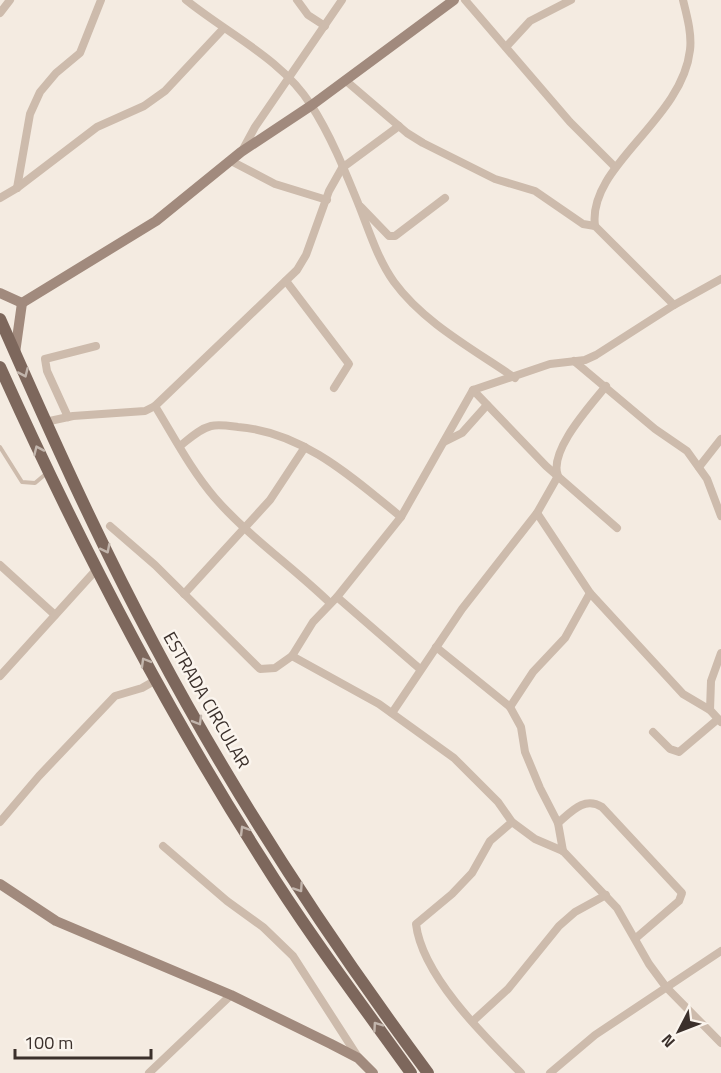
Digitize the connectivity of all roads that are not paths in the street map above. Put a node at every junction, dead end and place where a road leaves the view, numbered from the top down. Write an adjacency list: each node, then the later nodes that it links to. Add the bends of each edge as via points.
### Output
1 (10, 0): 10 (street)
2 (101, 0): 22 (street, via 80,53 40,92 30,114)
3 (186, 0): 12 (street)
4 (297, 0): 11 (street, via 308,15)
5 (342, 0): 11 (street)
6 (454, 0): 15 (street)
7 (465, 0): 13 (street)
8 (571, 0): 13 (street, via 530,21)
9 (683, 0): 20 (street, via 690,50 685,74 660,116)
10 (0, 13)
11 (325, 26): 14 (street)
12 (223, 29): 14 (street); 22 (street, via 165,91 144,106 97,127)
13 (506, 47): 20 (street, via 570,122)
14 (290, 77): 16 (street); 18 (street)
15 (345, 80): 16 (street); 17 (street)
16 (312, 105): 18 (street); 21 (street)
17 (399, 126): 21 (street); 27 (street, via 423,143 495,179 535,191 583,224)
18 (242, 152): 19 (street)
19 (231, 161): 25 (street, via 275,184); 31 (street, via 156,221)
20 (615, 167): 27 (street, via 598,196)
21 (342, 168): 25 (street); 26 (street)
22 (17, 189): 23 (street)
23 (0, 198)
24 (445, 198): 26 (street, via 395,236 389,236)
25 (327, 200): 29 (street, via 306,255)
26 (358, 204): 38 (street, via 372,243 394,281 420,311)
27 (595, 226): 32 (street)
28 (721, 279): 32 (street)
29 (286, 281): 40 (street, via 349,364); 43 (street)
30 (0, 293): 31 (street)
31 (22, 303): 35 (street)
32 (674, 305): 36 (street, via 596,355)
33 (0, 319): 35 (main road, ESTRADA CIRCULAR)
34 (96, 346): 44 (street, via 45,359)
35 (15, 353): 45 (main road, ESTRADA CIRCULAR, one-way to 45)
36 (574, 361): 38 (street, via 550,364); 39 (street)
37 (0, 366): 52 (main road, ESTRADA CIRCULAR, one-way to 37)
38 (515, 378): 41 (street)
39 (606, 386): 51 (street, via 687,451); 53 (street, via 562,447 555,469)
40 (334, 388)
41 (473, 390): 42 (street); 47 (street)
42 (487, 405): 47 (street, via 462,433); 53 (street)
43 (155, 406): 44 (street, via 145,411); 48 (street)
44 (68, 417): 45 (street)
45 (45, 422): 94 (main road, ESTRADA CIRCULAR, one-way to 94, via 156,648 268,841)
46 (721, 440): 51 (street)
47 (444, 442): 56 (street)
48 (180, 446): 50 (street, via 218,425 268,431); 58 (street, via 201,481)
49 (0, 447): 52 (lane, via 22,482 35,483)
50 (305, 447): 56 (street, via 352,477); 58 (street)
51 (699, 467): 55 (street)
52 (48, 472): 61 (main road, ESTRADA CIRCULAR)
53 (558, 476): 54 (street); 59 (street)
54 (537, 513): 62 (street); 66 (street)
55 (721, 516)
56 (401, 517): 64 (street)
57 (110, 526): 63 (street)
58 (246, 528): 63 (street); 64 (street)
59 (617, 528)
60 (0, 565): 65 (street)
61 (96, 570): 65 (street); 71 (main road, ESTRADA CIRCULAR, one-way to 61)
62 (590, 593): 72 (street, via 565,638 539,665); 73 (street, via 682,694)
63 (184, 594): 68 (street, via 260,669 275,668)
64 (334, 600): 68 (street, via 313,622); 69 (street)
65 (55, 615): 70 (street)
66 (436, 647): 69 (street); 72 (street)
67 (721, 653): 73 (street, via 711,681)
68 (292, 656): 74 (street)
69 (420, 669): 74 (street)
70 (0, 676)
71 (156, 680): 77 (street, via 116,696); 93 (main road, ESTRADA CIRCULAR, one-way to 71, via 261,859)
72 (510, 706): 79 (street, via 521,727 525,752)
73 (710, 710): 75 (street)
74 (392, 713): 78 (street, via 454,758 498,802)
75 (720, 721): 76 (street, via 679,752 670,749)
76 (653, 732)
77 (0, 822)
78 (512, 822): 81 (street, via 535,839); 88 (street, via 490,842 459,887 416,924 420,944 433,970)
79 (558, 823): 81 (street); 84 (street, via 582,804 595,802 682,893 679,901)
80 (163, 846): 90 (street, via 293,956)
81 (563, 851): 83 (street)
82 (0, 884): 87 (street, via 56,921)
83 (606, 895): 84 (street); 88 (street, via 574,912 559,926 508,989)
84 (636, 938): 86 (street)
85 (721, 951): 86 (street)
86 (666, 987): 89 (street); 96 (street, via 595,1035)
87 (231, 995): 90 (street); 91 (street)
88 (473, 1022): 95 (street)
89 (721, 1043)
90 (358, 1058): 92 (street)
91 (149, 1073)
92 (373, 1073)
93 (411, 1073)
94 (428, 1073)
95 (521, 1073)
96 (550, 1073)

